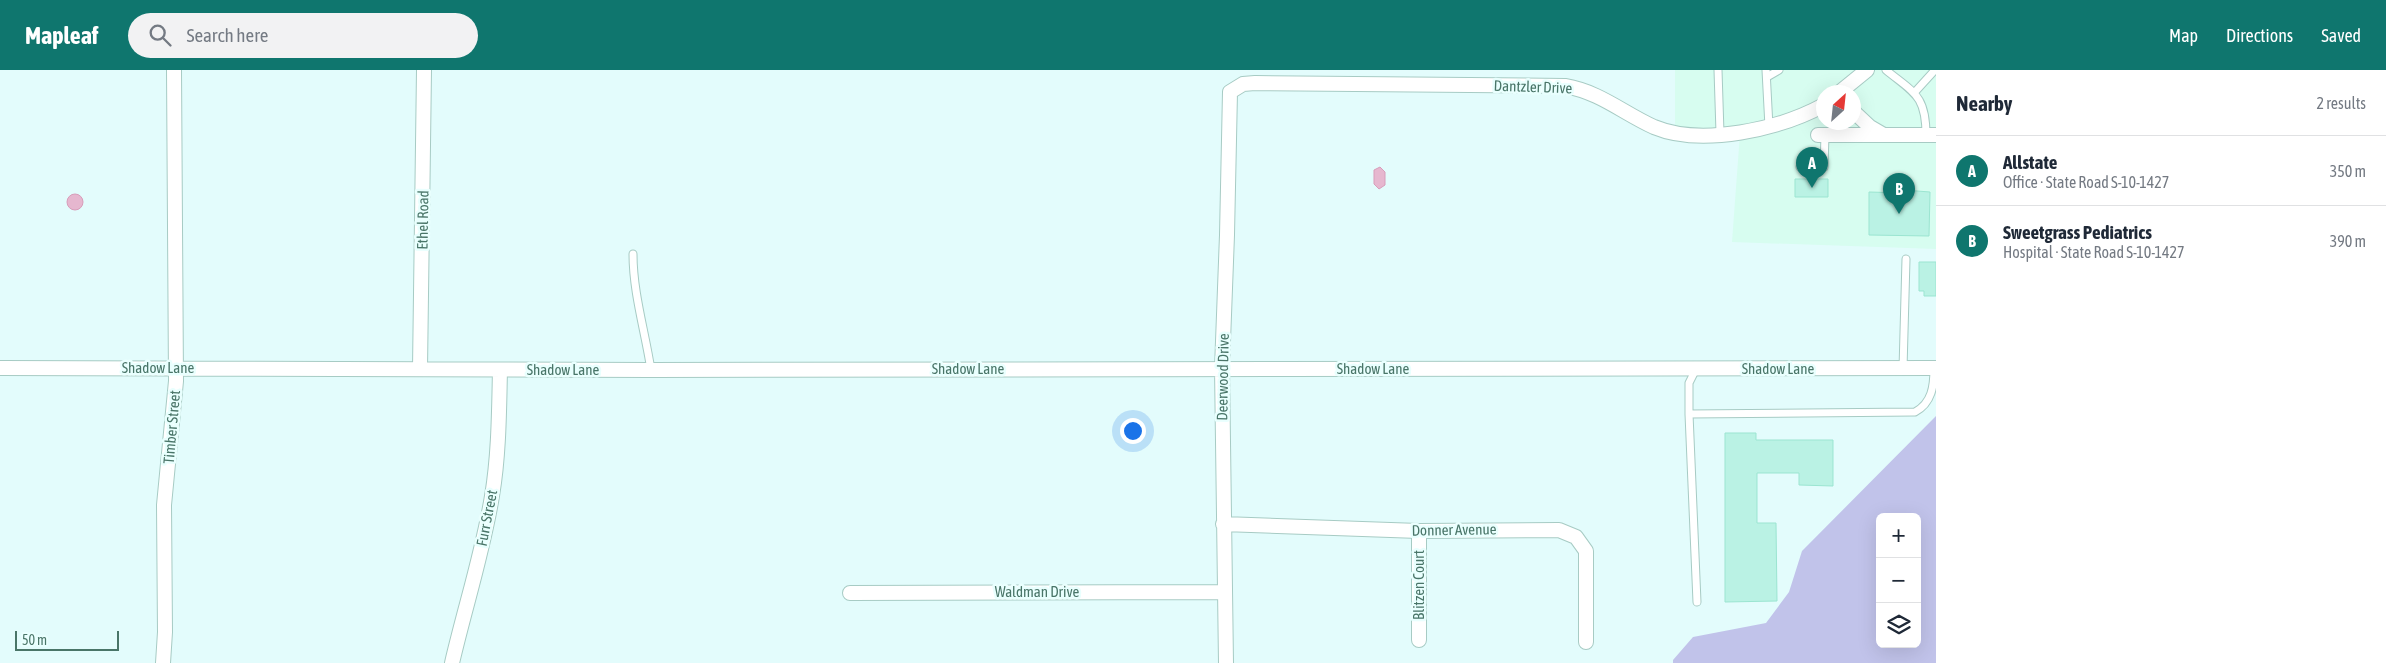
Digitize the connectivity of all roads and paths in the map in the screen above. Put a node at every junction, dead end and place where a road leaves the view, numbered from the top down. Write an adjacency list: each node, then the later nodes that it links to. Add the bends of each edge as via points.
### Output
1 (174, 70): 23 (street, Timber Street)
2 (424, 70): 28 (street, Ethel Road)
3 (1718, 70): 15 (lane)
4 (1779, 70): 8 (lane)
5 (1867, 70): 9 (street)
6 (1886, 70): 11 (lane)
7 (1935, 70): 11 (lane)
8 (1766, 73): 14 (lane)
9 (1849, 85)
10 (1230, 92): 15 (street, Dantzler Drive, via 1243,84 1255,83 1565,86 1584,89 1670,132 1684,135); 24 (street, Deerwood Drive)
11 (1914, 93): 18 (lane, via 1923,103)
12 (1816, 109): 14 (street, Dantzler Drive)
13 (1861, 119): 17 (street)
14 (1769, 127): 15 (street, Dantzler Drive)
15 (1720, 133)
16 (1821, 135): 17 (street); 19 (lane, via 1824,167)
17 (1884, 135): 18 (street)
18 (1931, 135)
19 (1800, 167)
20 (633, 254): 30 (lane, via 633,281)
21 (1906, 259): 27 (lane)
22 (0, 368): 23 (street, Shadow Lane)
23 (176, 368): 28 (street, Shadow Lane); 39 (street, Timber Street, via 164,505)
24 (1222, 368): 26 (street, Shadow Lane); 30 (street, Shadow Lane); 32 (street, Deerwood Drive)
25 (1935, 368): 27 (street, Shadow Lane); 31 (lane, via 1930,397 1924,407 1915,412)
26 (1696, 369): 27 (street, Shadow Lane); 31 (lane, via 1689,383)
27 (1903, 369)
28 (420, 370): 29 (street, Shadow Lane)
29 (500, 370): 30 (street, Shadow Lane); 40 (street, Furr Street, via 492,495)
30 (651, 370)
31 (1689, 414): 36 (lane)
32 (1223, 524): 33 (street, Donner Avenue); 35 (street, Deerwood Drive)
33 (1419, 531): 37 (street, Blitzen Court); 38 (street, Donner Avenue, via 1545,528 1576,537 1586,551)
34 (850, 592): 35 (street, Waldman Drive)
35 (1224, 592): 41 (street, Deerwood Drive)
36 (1697, 602)
37 (1419, 640)
38 (1586, 642)
39 (163, 663)
40 (452, 663)
41 (1226, 663)

